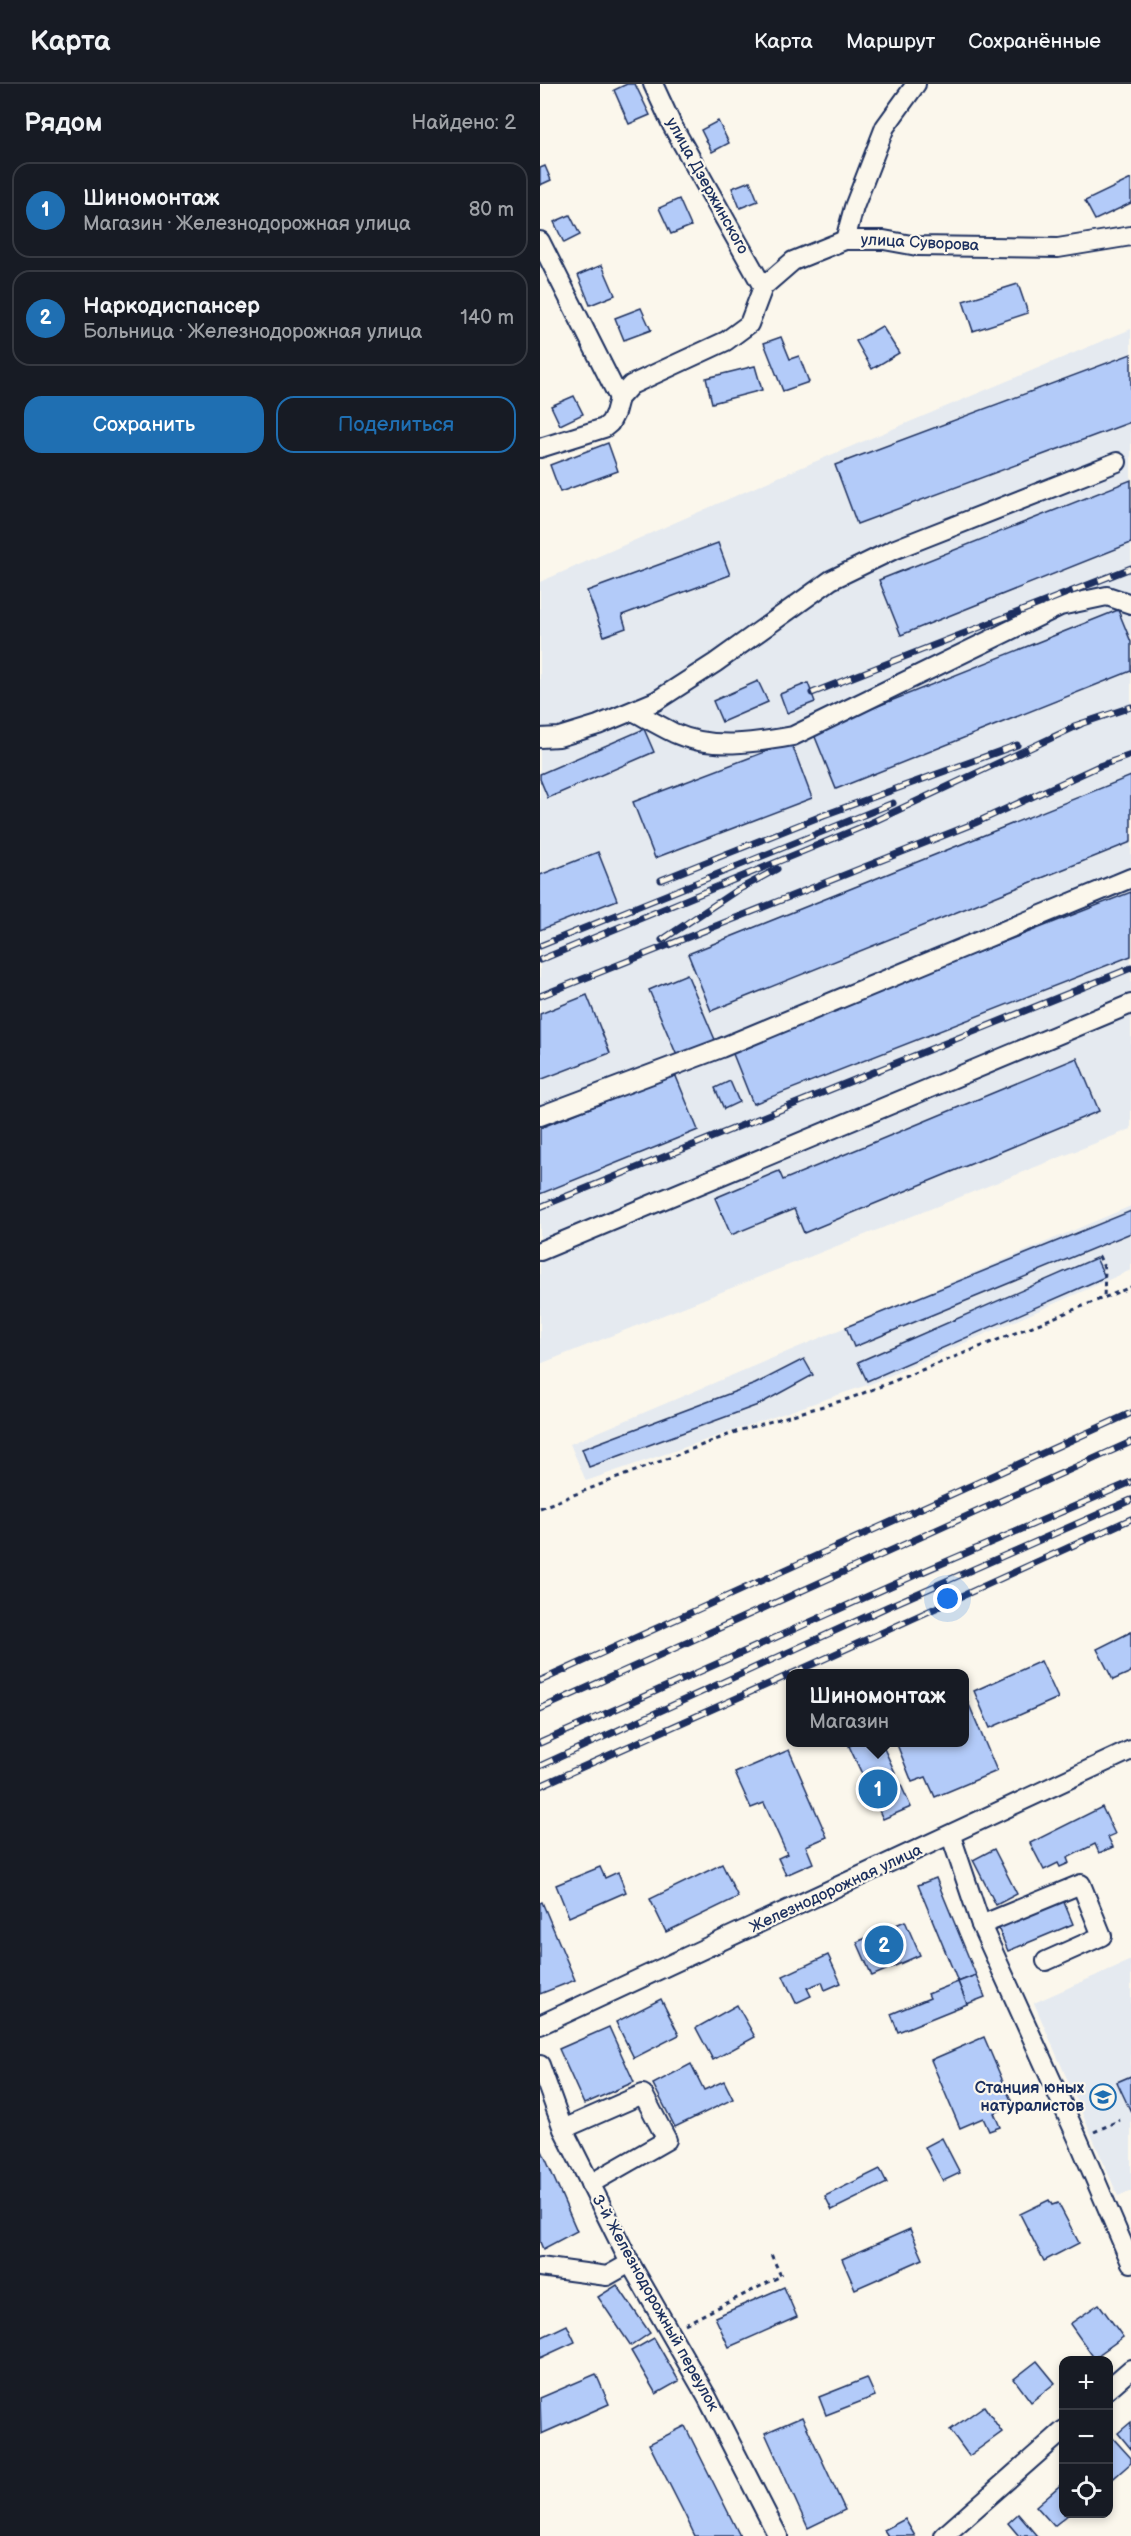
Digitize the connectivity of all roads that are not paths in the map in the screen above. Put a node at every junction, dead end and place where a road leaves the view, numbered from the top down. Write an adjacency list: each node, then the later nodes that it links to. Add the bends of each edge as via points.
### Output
1 (653, 84): 6 (street, улица Дзержинского, via 677,135)
2 (916, 84): 4 (street, via 885,127)
3 (1131, 236): 4 (street, улица Суворова, via 1058,248 917,246 884,240)
4 (845, 240): 6 (street, улица Суворова, via 792,261)
5 (540, 242): 7 (street)
6 (763, 287): 7 (street, улица Суворова, via 749,324 726,341 631,385)
7 (619, 398): 8 (street, улица Суворова, via 615,413 604,428)
8 (540, 448)
9 (1118, 462): 11 (street, via 893,550 831,580 715,663)
10 (1131, 604): 11 (street, via 1107,596 1059,606 793,736 716,743 676,734)
11 (633, 711): 12 (street, via 559,737)
12 (540, 738)
13 (1131, 878): 15 (street, via 721,1048)
14 (1131, 1004): 16 (street)
15 (540, 1116)
16 (540, 1251)
17 (1131, 1750): 18 (street, Железнодорожная улица)
18 (951, 1836): 19 (street); 21 (street, Железнодорожная улица)
19 (981, 1925): 20 (street, via 1081,1884 1102,1936); 25 (street)
20 (1046, 1961)
21 (540, 2025)
22 (540, 2065): 23 (street, 3-й Железнодорожный переулок)
23 (563, 2129): 24 (street, 3-й Железнодорожный переулок); 24 (street, via 643,2094 667,2140)
24 (590, 2184): 26 (street, 3-й Железнодорожный переулок)
25 (1131, 2263)
26 (630, 2264): 27 (street, via 607,2276); 31 (street, 3-й Железнодорожный переулок, via 670,2331)
27 (540, 2267)
28 (1131, 2369): 29 (street)
29 (1113, 2385)
30 (1059, 2434): 32 (street)
31 (778, 2536)
32 (944, 2536)

